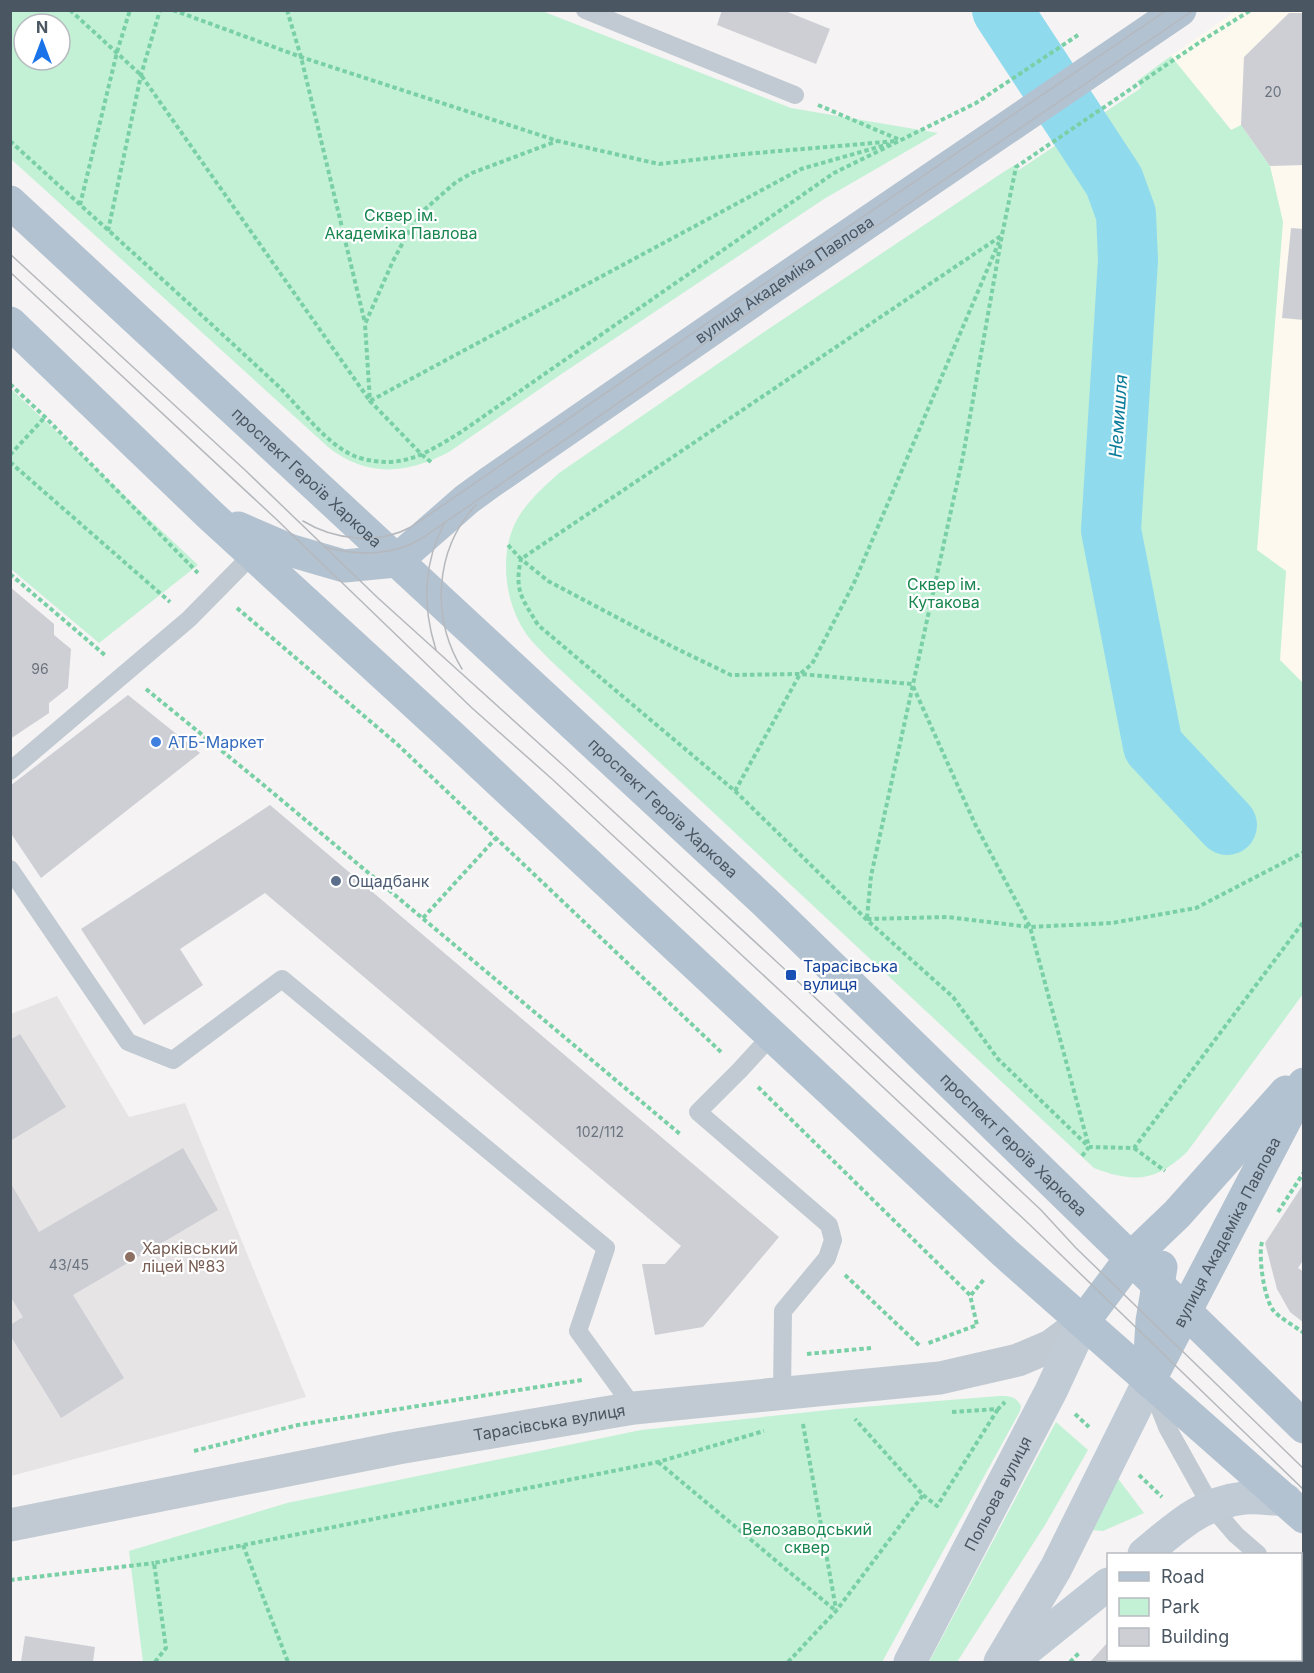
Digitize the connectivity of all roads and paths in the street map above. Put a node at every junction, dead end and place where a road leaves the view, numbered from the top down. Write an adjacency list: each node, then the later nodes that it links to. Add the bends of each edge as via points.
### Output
1 (70, 10): 10 (path)
2 (130, 10): 10 (path)
3 (160, 10): 12 (path)
4 (173, 10): 11 (path)
5 (287, 10): 11 (path)
6 (585, 10): 13 (lane)
7 (1180, 10): 34 (main road, вулиця Академіка Павлова, via 489,483)
8 (1251, 10): 20 (path, via 1016,167)
9 (1086, 30): 16 (path, via 976,103)
10 (117, 52): 12 (path); 18 (path)
11 (301, 57): 15 (path); 22 (path)
12 (141, 75): 19 (path); 24 (path)
13 (795, 95): 16 (path)
14 (10, 141): 18 (path)
15 (558, 141): 16 (path, via 659,164); 22 (path, via 472,173 424,210 393,261)
16 (900, 141): 24 (path, via 801,170); 27 (path, via 834,173 461,432)
17 (10, 202): 34 (main road, проспект Героїв Харкова)
18 (80, 205): 19 (path)
19 (108, 231): 27 (path, via 278,385 337,446 375,460 405,460)
20 (1002, 235): 33 (path); 39 (path, via 854,583 812,664); 40 (path, via 963,456)
21 (10, 323): 30 (main road)
22 (365, 324): 24 (path)
23 (10, 384): 25 (path)
24 (370, 401): 27 (path)
25 (45, 417): 26 (path); 36 (path)
26 (10, 455)
27 (422, 455): 29 (path)
28 (10, 462): 37 (path)
29 (431, 462)
30 (209, 514): 32 (main road); 34 (main road, via 318,560 344,566)
31 (508, 545): 33 (path)
32 (253, 554): 36 (lane); 50 (main road)
33 (521, 559): 39 (path, via 548,581 731,675); 42 (path, via 519,594 538,625)
34 (396, 561): 64 (main road, проспект Героїв Харкова, via 765,902)
35 (10, 574): 38 (path)
36 (217, 592): 37 (lane); 43 (path, via 379,728)
37 (189, 619): 38 (lane)
38 (126, 673): 41 (lane); 46 (path)
39 (800, 674): 40 (path); 42 (path)
40 (912, 684): 47 (path, via 871,876); 49 (path, via 975,824)
41 (10, 771)
42 (735, 791): 47 (path)
43 (496, 838): 46 (path); 51 (path)
44 (1304, 852): 49 (path, via 1196,908 1112,923)
45 (10, 869): 73 (lane, via 128,1042 173,1060 282,979 606,1248 578,1331)
46 (423, 918): 54 (path)
47 (866, 919): 49 (path, via 947,917); 55 (path, via 953,997 998,1059)
48 (1304, 921): 56 (path)
49 (1030, 927): 55 (path)
50 (772, 1035): 51 (lane); 69 (main road)
51 (740, 1070): 63 (lane, via 698,1112 829,1225 833,1240); 67 (path)
52 (1304, 1073): 60 (main road, вулиця Академіка Павлова)
53 (1304, 1083): 68 (main road, вулиця Академіка Павлова)
54 (684, 1137)
55 (1089, 1147): 56 (path); 57 (path)
56 (1134, 1148): 58 (path)
57 (1082, 1156)
58 (1164, 1171)
59 (1304, 1172): 61 (path)
60 (1177, 1214): 64 (main road, вулиця Академіка Павлова); 66 (main road)
61 (1275, 1216)
62 (1264, 1234): 70 (path, via 1260,1249 1262,1276 1273,1310)
63 (828, 1258): 67 (path, via 920,1346 977,1325); 72 (lane, via 783,1311)
64 (1131, 1258): 66 (main road, проспект Героїв Харкова); 69 (main road, вулиця Академіка Павлова)
65 (985, 1277): 67 (path)
66 (1157, 1283): 68 (main road, проспект Героїв Харкова); 71 (main road)
67 (970, 1295)
68 (1185, 1310): 71 (main road, вулиця Академіка Павлова); 77 (main road, проспект Героїв Харкова)
69 (1083, 1322): 71 (main road); 72 (street, Тарасівська вулиця, via 1050,1346 1007,1362 940,1378); 98 (main road, Польова вулиця)
70 (1304, 1332)
71 (1149, 1381): 85 (lane, via 1167,1427); 86 (main road); 99 (main road, via 1056,1568)
72 (782, 1394): 73 (street, Тарасівська вулиця)
73 (634, 1408): 87 (street, Тарасівська вулиця, via 398,1448)
74 (998, 1409): 83 (path, via 937,1506)
75 (1074, 1412): 80 (path)
76 (852, 1417): 83 (path)
77 (1301, 1419)
78 (802, 1420): 94 (path)
79 (769, 1430): 81 (path)
80 (1097, 1435)
81 (658, 1461): 88 (path); 94 (path)
82 (1134, 1470): 84 (path)
83 (923, 1495): 94 (path)
84 (1167, 1501)
85 (1211, 1506): 86 (main road, via 1244,1498); 89 (main road, via 1186,1519); 90 (lane)
86 (1295, 1508)
87 (10, 1525)
88 (243, 1545): 91 (path); 96 (path)
89 (1145, 1553)
90 (1257, 1553)
91 (154, 1563): 92 (path); 95 (path, via 166,1648)
92 (10, 1580)
93 (1107, 1585): 100 (main road)
94 (836, 1611): 97 (path)
95 (155, 1662)
96 (288, 1662)
97 (788, 1662)
98 (910, 1662)
99 (1000, 1662)
100 (1011, 1662)

